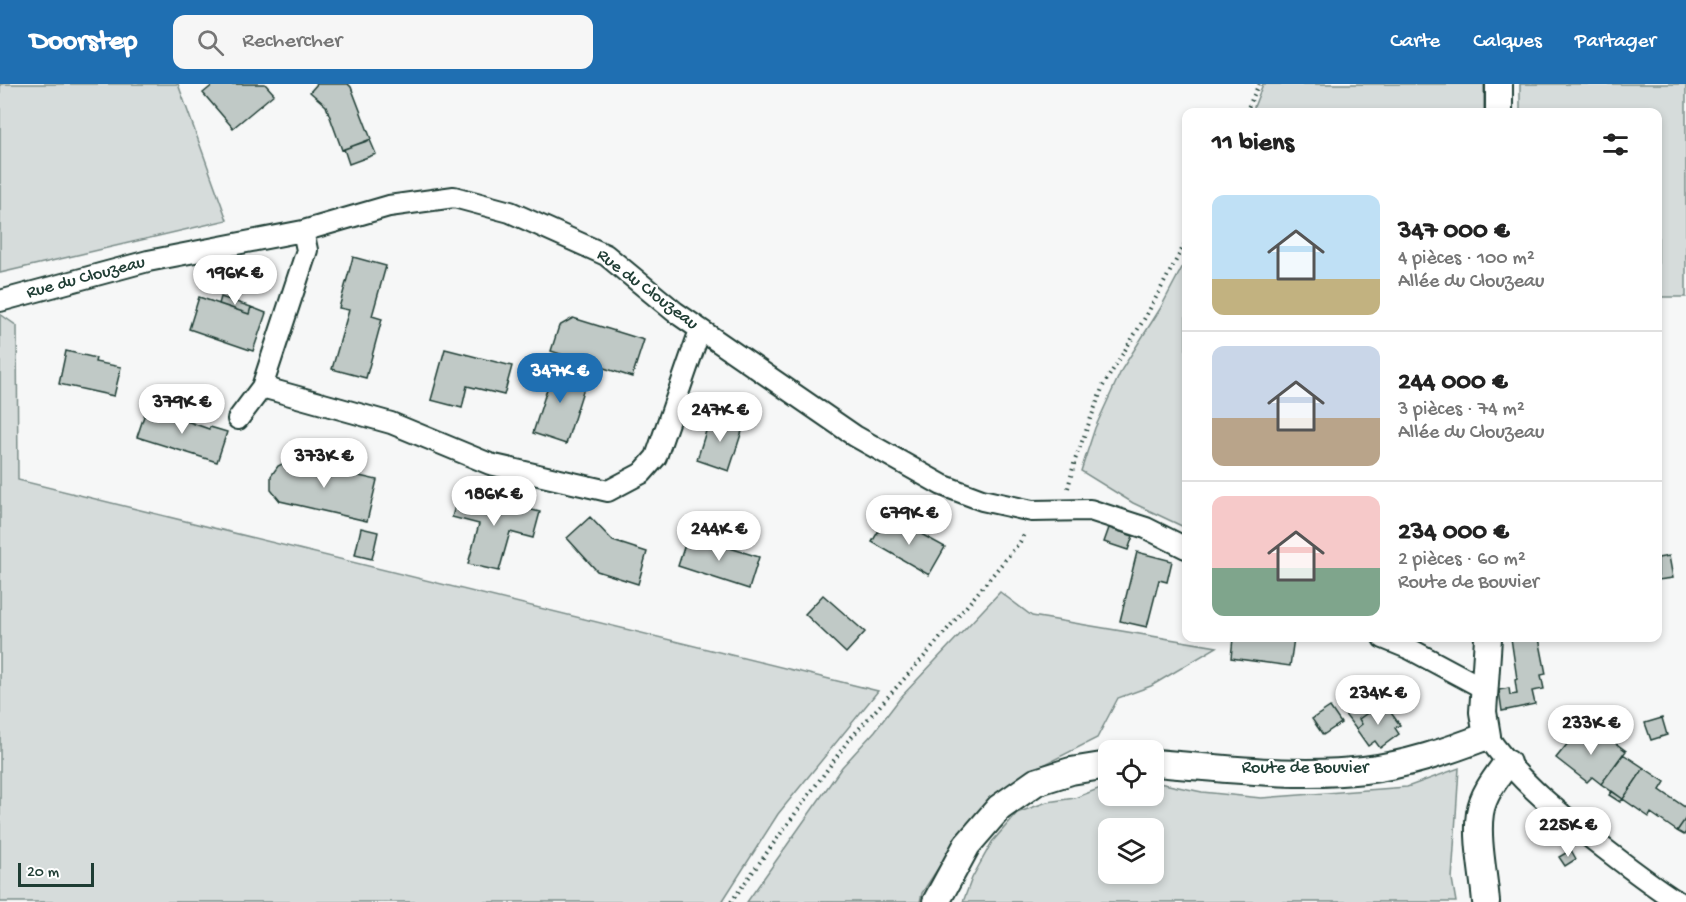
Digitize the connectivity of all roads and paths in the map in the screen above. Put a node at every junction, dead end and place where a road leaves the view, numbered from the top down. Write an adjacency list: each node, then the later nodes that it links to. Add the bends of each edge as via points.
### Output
1 (1259, 84): 3 (path)
2 (1499, 84): 4 (street)
3 (1248, 108)
4 (1499, 108)
5 (303, 231): 7 (street, Rue du Clouzeau, via 148,261); 8 (street, Rue du Clouzeau, via 389,206 454,197 510,212 606,255); 9 (street, via 307,250)
6 (1182, 249): 12 (path, via 1103,386 1075,460)
7 (0, 301)
8 (700, 330): 9 (street, via 656,457 642,473 608,490 490,464 391,423); 11 (street, Rue du Clouzeau, via 855,436 942,485 982,500)
9 (262, 387): 10 (street)
10 (238, 419)
11 (1032, 511): 12 (street, Rue du Clouzeau); 21 (path, via 1020,542 932,649 841,750)
12 (1062, 511): 13 (street, Rue du Clouzeau, via 1090,510 1146,528)
13 (1182, 546)
14 (1392, 642): 16 (street)
15 (1488, 642): 16 (street)
16 (1483, 688): 17 (street)
17 (1487, 736): 18 (street); 19 (street, Route de Bouvier, via 1402,764 1364,770 1279,771)
18 (1507, 763): 23 (street, via 1480,812); 24 (street, via 1564,817)
19 (1164, 764)
20 (1098, 767): 22 (street, via 1036,782 999,808 967,845)
21 (731, 902)
22 (936, 902)
23 (1486, 902)
24 (1678, 902)

